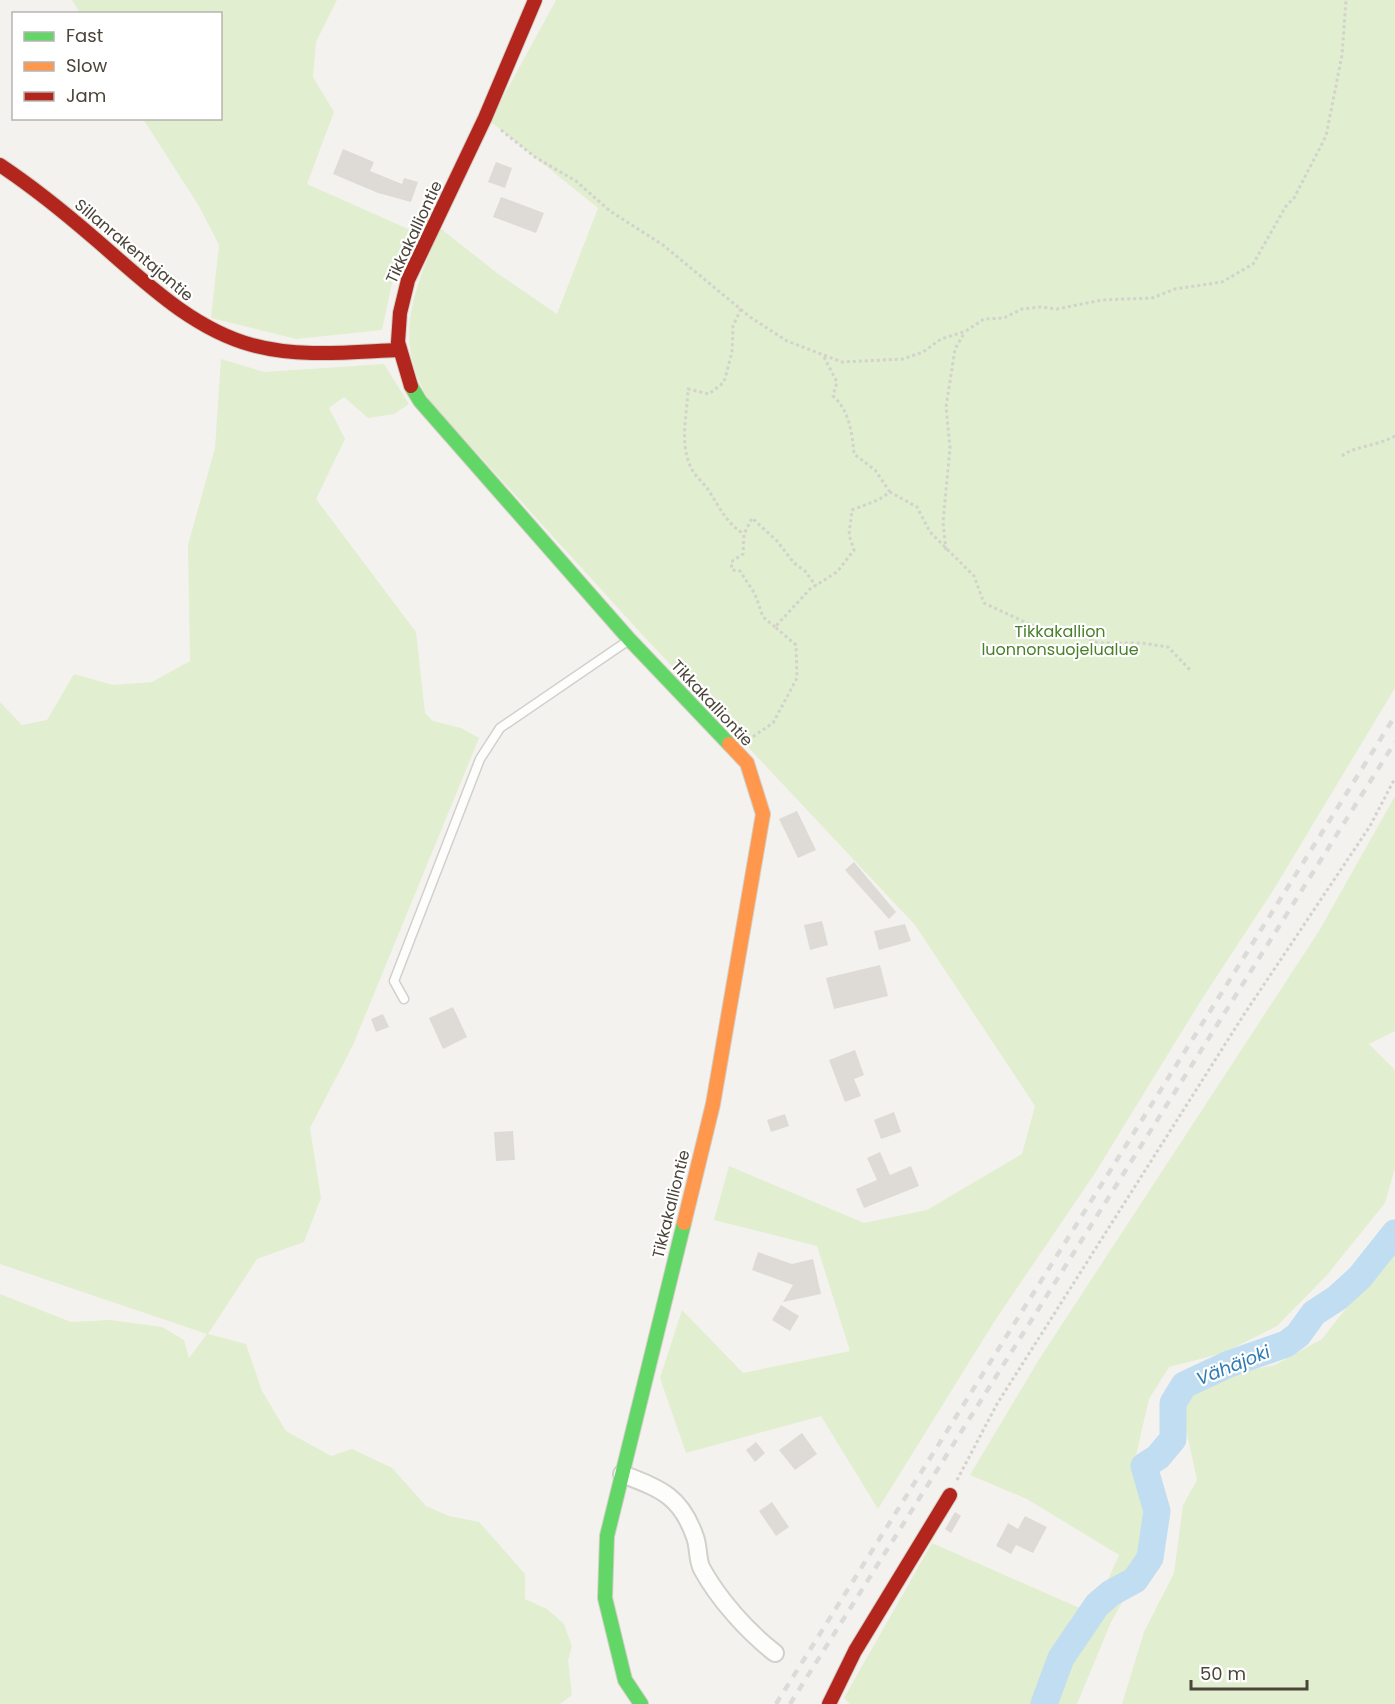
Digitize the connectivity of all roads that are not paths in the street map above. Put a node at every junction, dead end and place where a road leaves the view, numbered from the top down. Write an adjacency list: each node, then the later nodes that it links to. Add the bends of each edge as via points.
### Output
1 (535, 0): 3 (street, Tikkakalliontie, via 485,118 408,280)
2 (0, 165): 3 (street, Sillanrakentajantie, via 43,195 166,301 222,334 283,351)
3 (398, 350): 4 (street, Tikkakalliontie, via 409,384 420,401)
4 (629, 639): 5 (lane, via 500,728 491,739 394,981); 6 (street, Tikkakalliontie, via 747,764 763,814 713,1104)
5 (404, 999)
6 (622, 1474): 8 (street, via 662,1489 684,1509 696,1539 701,1568 759,1641); 9 (street, Tikkakalliontie, via 607,1536 606,1598 625,1680)
7 (950, 1496): 10 (street, via 855,1650)
8 (775, 1653)
9 (640, 1704)
10 (830, 1704)

